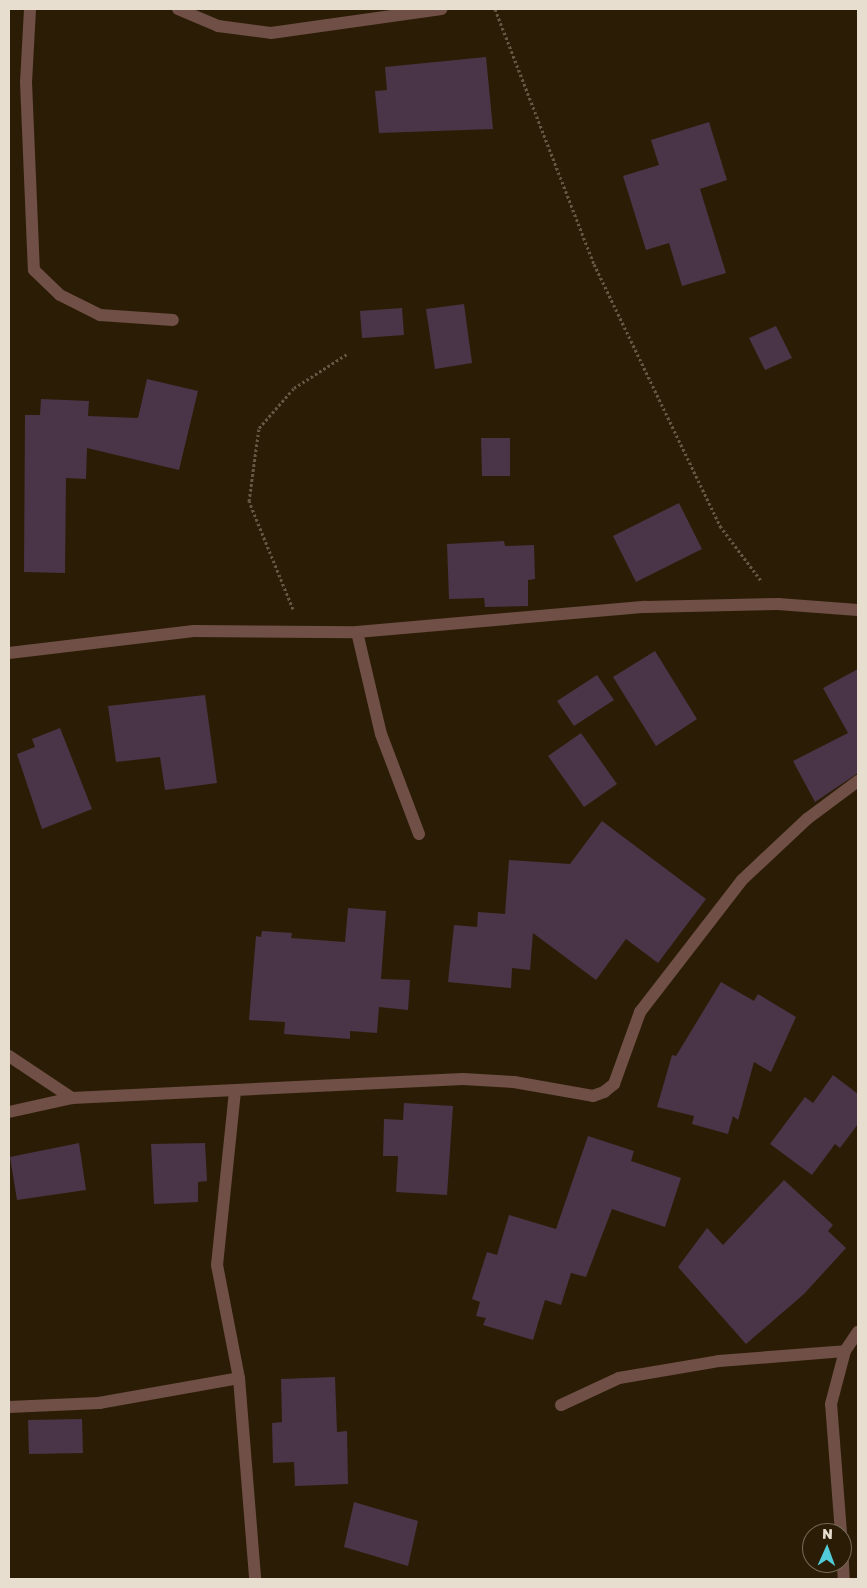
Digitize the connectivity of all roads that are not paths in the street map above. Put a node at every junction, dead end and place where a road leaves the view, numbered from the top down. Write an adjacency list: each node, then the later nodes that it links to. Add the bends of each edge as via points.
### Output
1 (30, 9): 4 (street, via 26,92 34,270 60,295 100,315)
2 (178, 9): 3 (street, via 218,26 272,33)
3 (441, 9)
4 (172, 320)
5 (858, 610): 6 (street, via 778,604 645,607)
6 (357, 632): 7 (street, via 302,630 125,637); 9 (street, via 381,734)
7 (9, 653)
8 (858, 781): 11 (street, via 807,819 742,880 640,1012 614,1084 604,1092 593,1096 514,1082 463,1079)
9 (419, 834)
10 (9, 1056): 12 (street)
11 (234, 1091): 12 (street); 16 (street, via 217,1265)
12 (72, 1098): 13 (street)
13 (9, 1112)
14 (858, 1332): 15 (street)
15 (844, 1351): 17 (street, via 719,1361 619,1378); 19 (street, via 831,1404)
16 (239, 1378): 18 (street, via 99,1403); 20 (street)
17 (561, 1405)
18 (9, 1407)
19 (840, 1523)
20 (255, 1579)

